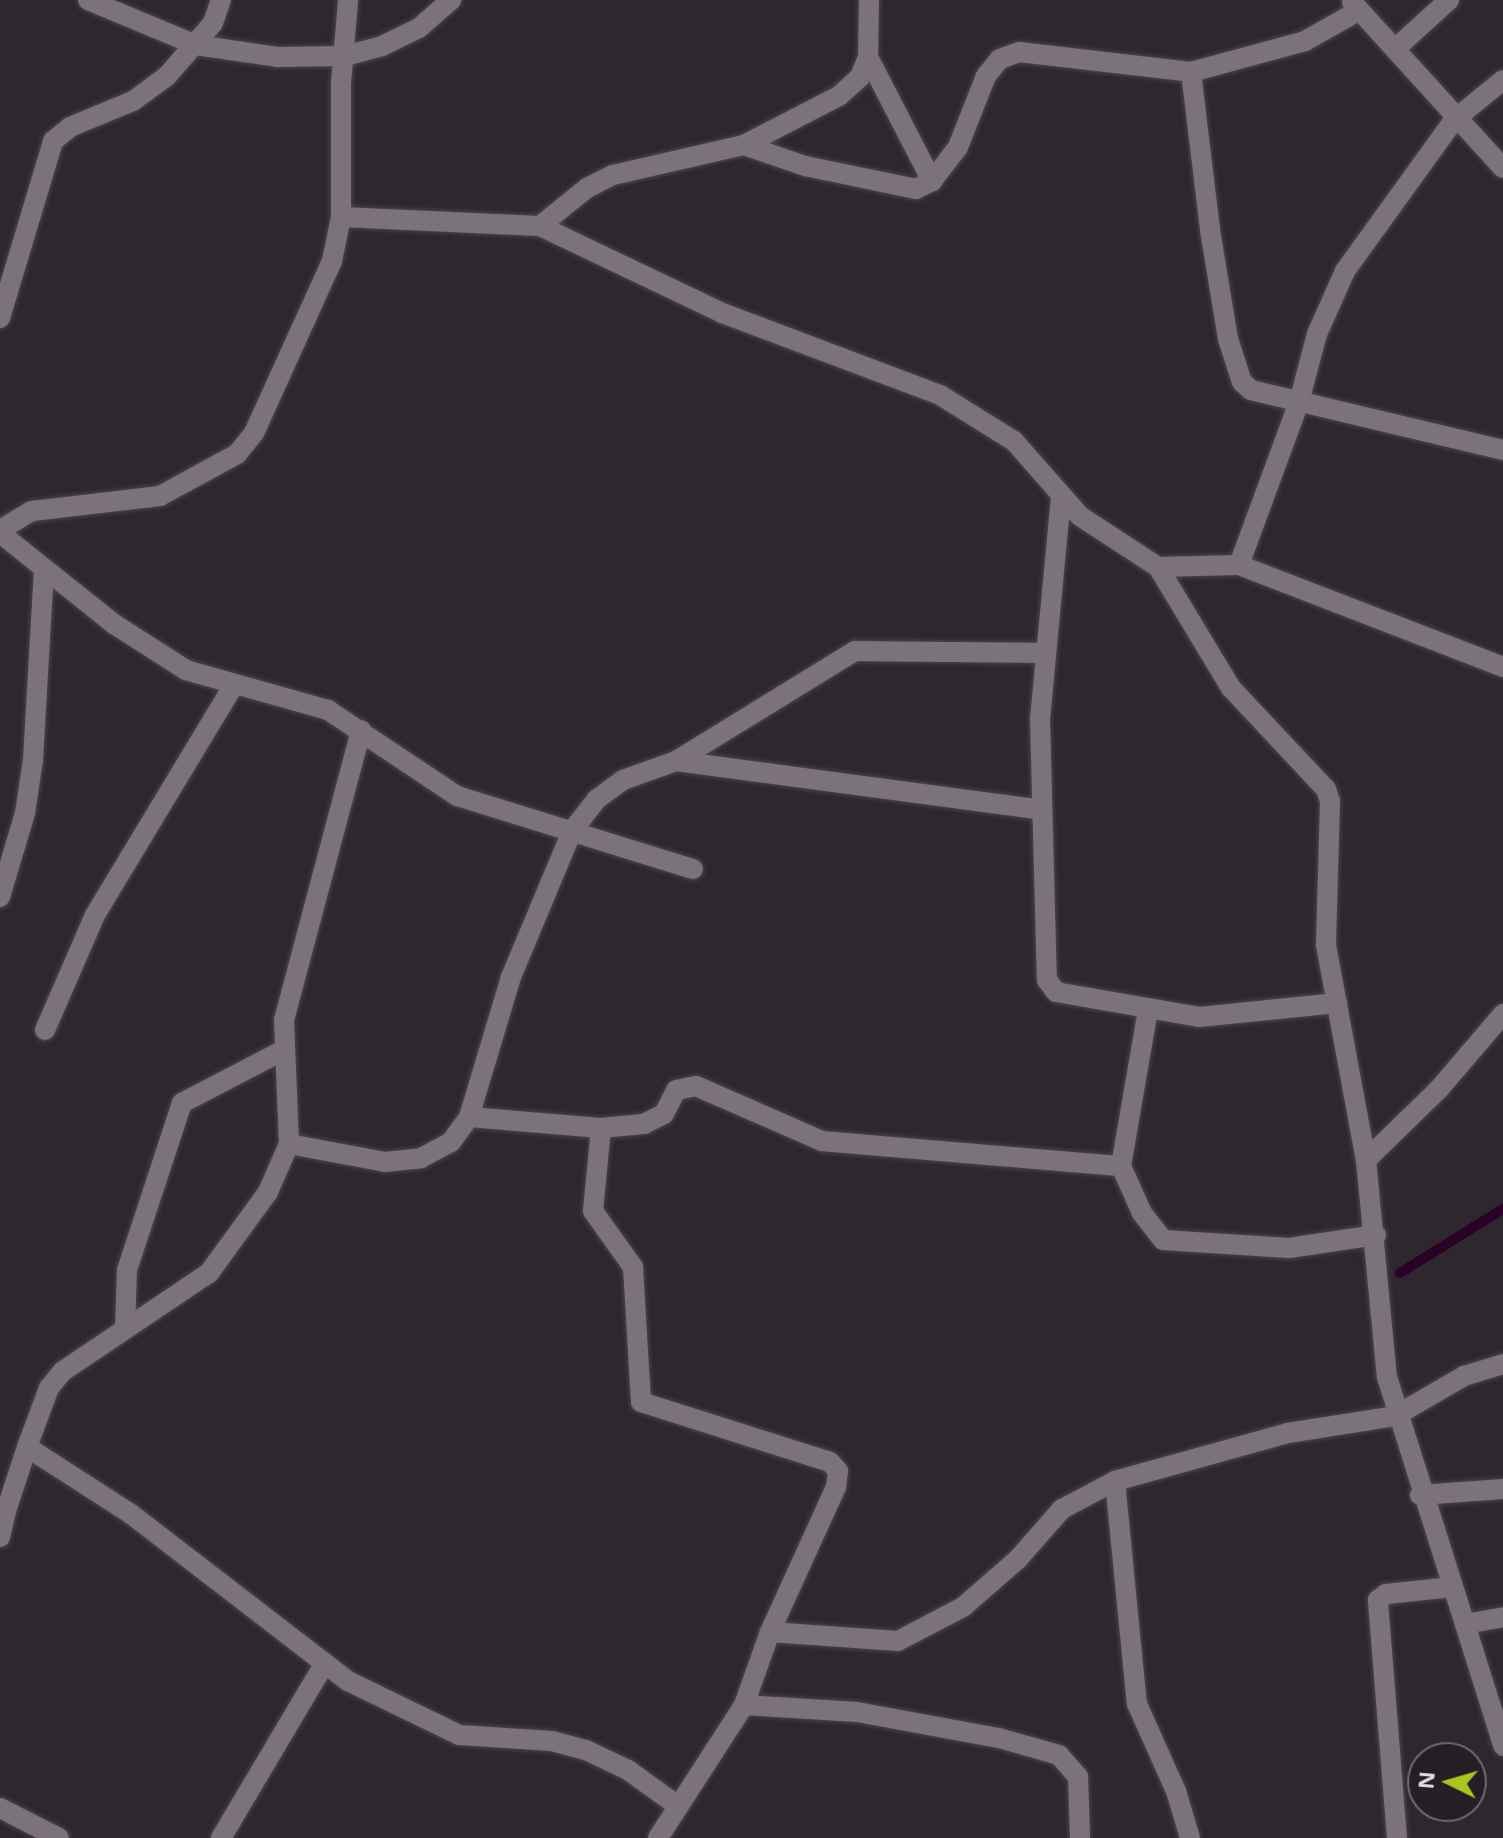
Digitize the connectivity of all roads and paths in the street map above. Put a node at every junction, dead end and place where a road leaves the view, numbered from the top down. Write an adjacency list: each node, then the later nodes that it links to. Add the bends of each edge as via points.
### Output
1 (88, 0): 8 (street)
2 (221, 0): 8 (street)
3 (348, 0): 10 (street)
4 (451, 0): 10 (street, via 419,28)
5 (869, 0): 11 (street)
6 (1449, 0): 9 (street)
7 (1354, 5): 9 (street); 12 (street, via 1305,41 1256,59)
8 (196, 45): 10 (street, via 246,55); 20 (street, via 142,95 70,127 53,141)
9 (1395, 49): 14 (street)
10 (345, 56): 18 (street)
11 (868, 57): 15 (street, via 860,77 839,96); 17 (street)
12 (1191, 72): 17 (street, via 1019,52 1000,59 986,76 958,147); 21 (street, via 1210,230 1237,371 1251,390)
13 (1503, 80): 14 (street)
14 (1454, 120): 16 (street); 21 (street, via 1345,271 1317,334)
15 (744, 145): 17 (street, via 901,189); 19 (street, via 613,175 587,188)
16 (1503, 168)
17 (932, 181)
18 (341, 217): 19 (street); 24 (street, via 320,296 266,413 237,454 160,496 32,511)
19 (540, 226): 23 (street, via 722,313 940,395 1014,441)
20 (1, 314)
21 (1299, 402): 22 (street); 25 (street)
22 (1503, 450)
23 (1061, 497): 26 (street); 28 (street)
24 (0, 531): 27 (street)
25 (1239, 565): 26 (street); 29 (street)
26 (1158, 567): 37 (street, via 1231,688 1326,789 1331,817 1326,945)
27 (44, 572): 30 (street, via 159,657); 36 (street, via 33,760 25,813)
28 (1045, 653): 32 (street, via 855,651); 33 (street)
29 (1503, 667)
30 (233, 686): 31 (street, via 328,710); 40 (street, via 95,915)
31 (361, 730): 34 (street, via 440,788); 41 (street, via 299,955)
32 (676, 761): 33 (street); 34 (street, via 623,780 597,799)
33 (1041, 810): 38 (street, via 1047,980 1056,992)
34 (572, 831): 35 (street); 42 (street, via 511,977)
35 (693, 869)
36 (0, 897)
37 (1337, 1003): 38 (street, via 1229,1017); 45 (street)
38 (1148, 1010): 46 (street)
39 (1503, 1014): 45 (street, via 1439,1089)
40 (45, 1030)
41 (282, 1051): 44 (street); 48 (street, via 182,1103 127,1270)
42 (469, 1117): 43 (street); 44 (street, via 437,1152 404,1161)
43 (601, 1128): 46 (street, via 658,1120 676,1090 696,1086 822,1141); 60 (street, via 593,1211 633,1267 641,1402 830,1462 838,1471 819,1527)
44 (289, 1144): 48 (street, via 268,1192 209,1273)
45 (1366, 1160): 47 (street)
46 (1121, 1166): 47 (street, via 1142,1213 1163,1240 1289,1248)
47 (1376, 1235): 50 (street, via 1383,1349)
48 (125, 1329): 51 (street, via 63,1371 49,1388)
49 (1503, 1364): 50 (street, via 1464,1376)
50 (1395, 1416): 52 (street, via 1288,1433); 54 (street)
51 (27, 1447): 55 (street); 61 (street, via 131,1514)
52 (1115, 1481): 60 (street, via 1062,1509 1018,1559 963,1607 921,1631 879,1643); 70 (street, via 1135,1692 1181,1801)
53 (1503, 1489): 54 (street)
54 (1420, 1495): 57 (street)
55 (3, 1510): 56 (street)
56 (0, 1537)
57 (1453, 1587): 59 (street); 71 (street, via 1386,1594 1378,1600)
58 (1503, 1617): 59 (street)
59 (1465, 1624): 63 (street)
60 (770, 1632): 62 (street)
61 (323, 1666): 64 (street, via 411,1716 459,1735 552,1741 586,1750 628,1770); 67 (street)
62 (744, 1705): 64 (street); 69 (street, via 857,1712 999,1738 1059,1755 1078,1777)
63 (1501, 1736)
64 (678, 1806): 68 (street)
65 (0, 1808): 66 (street)
66 (59, 1838)
67 (221, 1838)
68 (658, 1838)
69 (1080, 1838)
70 (1190, 1838)
71 (1397, 1838)

